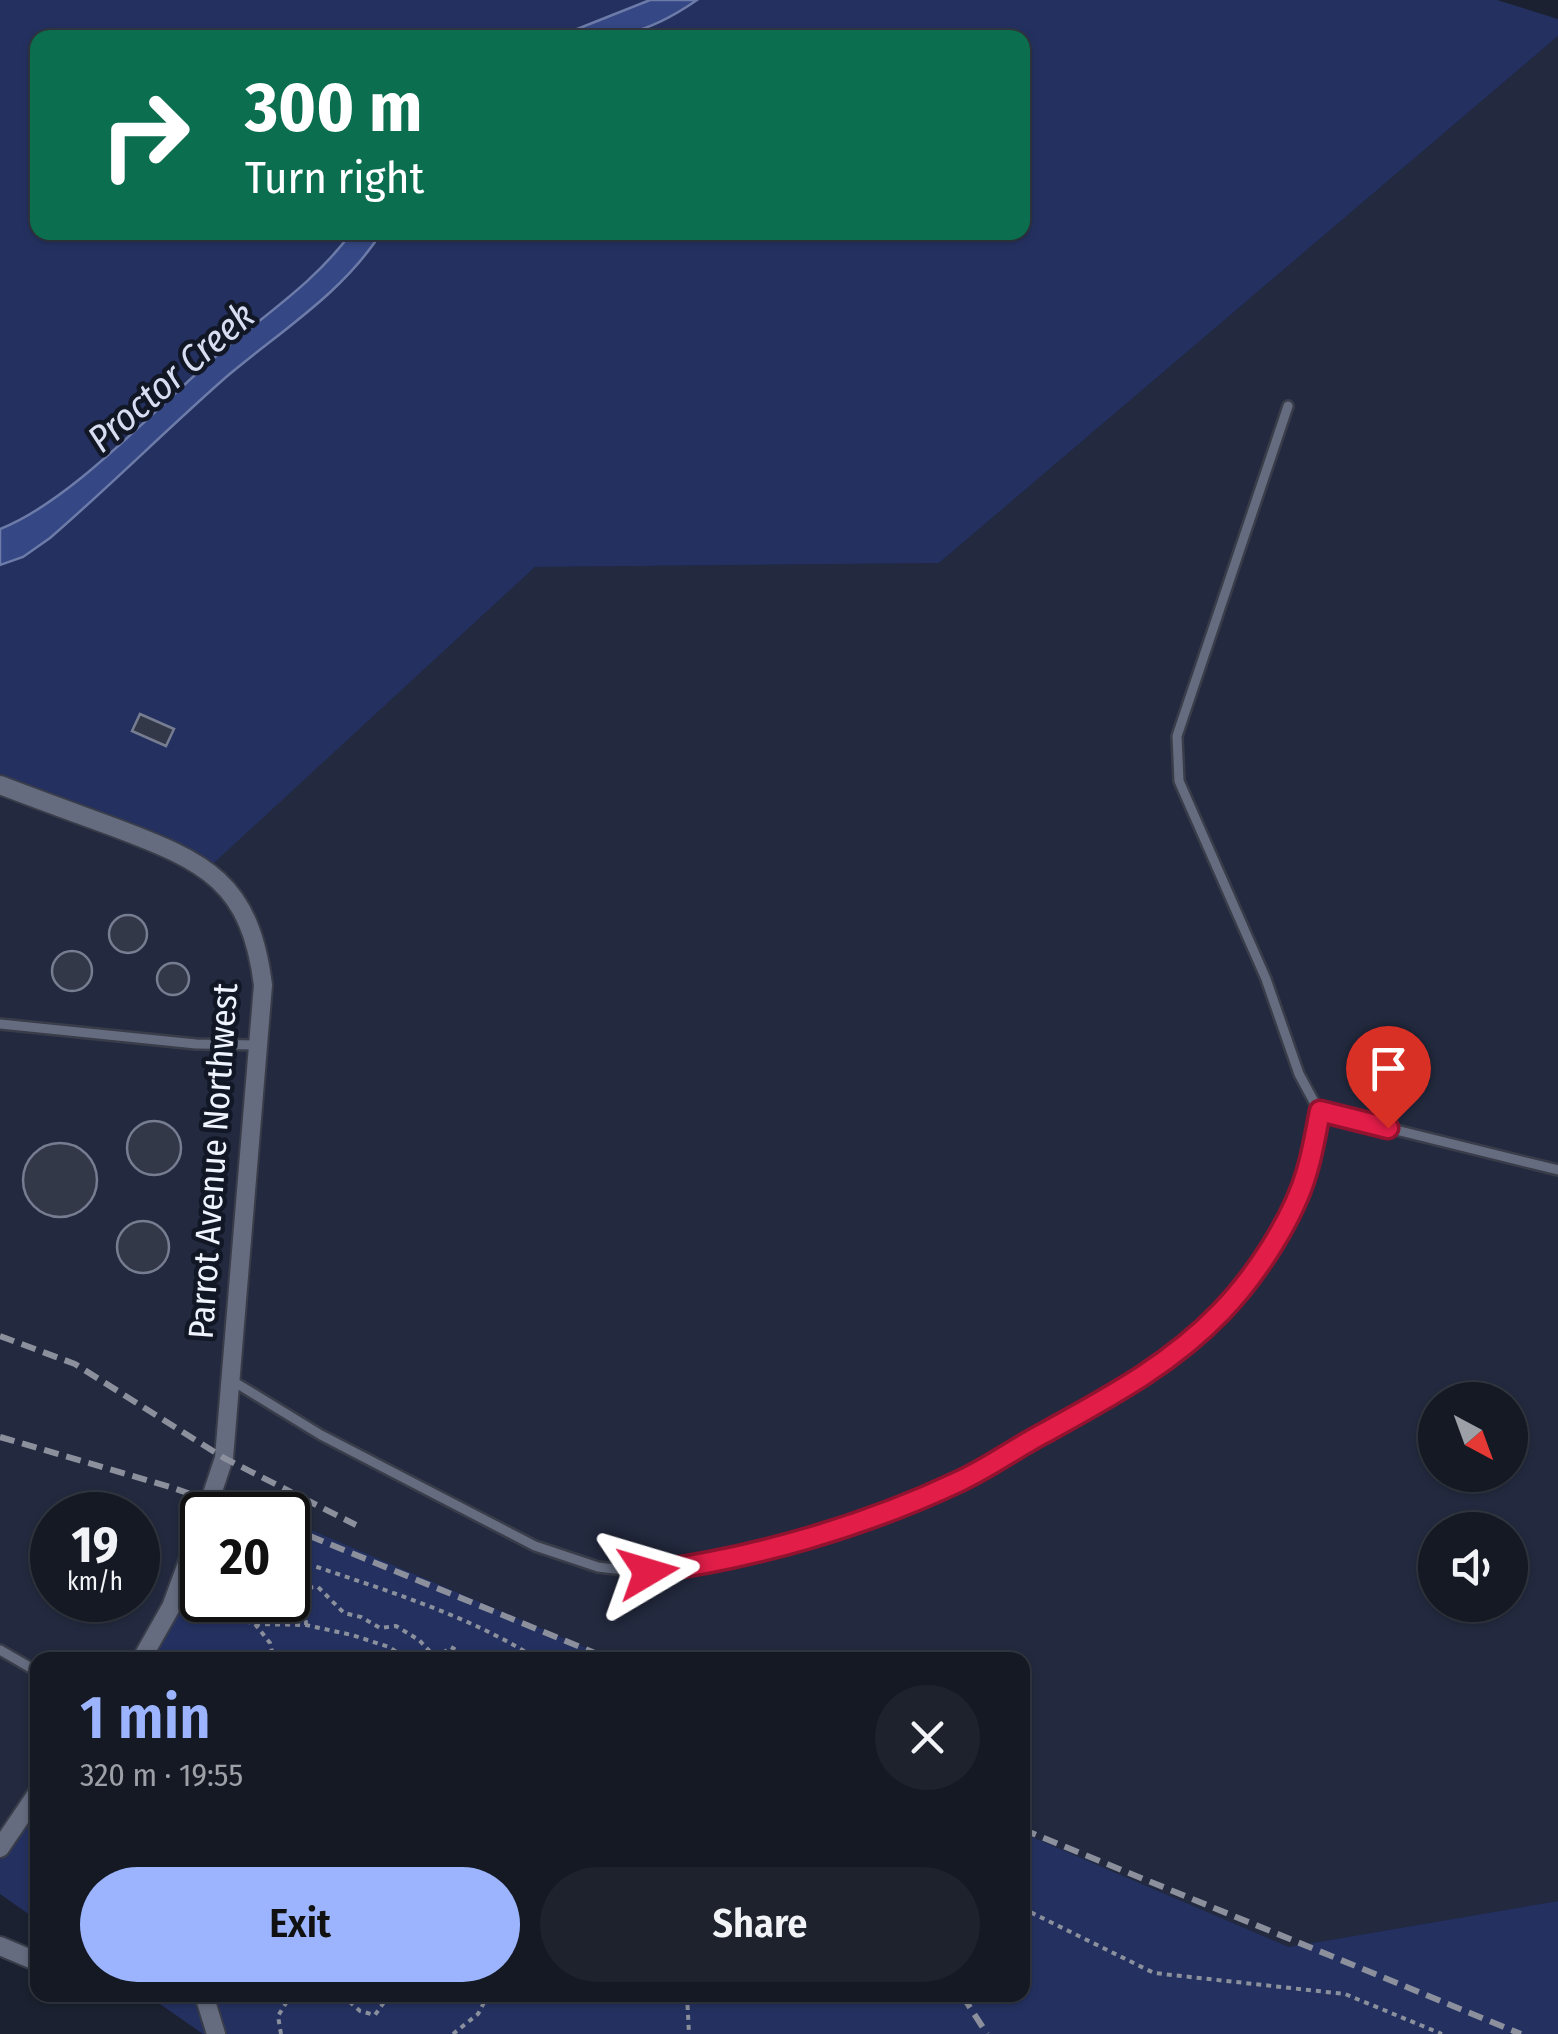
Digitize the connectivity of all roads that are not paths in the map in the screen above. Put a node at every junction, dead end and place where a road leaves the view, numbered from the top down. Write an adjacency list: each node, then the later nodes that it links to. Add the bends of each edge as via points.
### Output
1 (1288, 406): 5 (lane, via 1177,736 1179,781)
2 (0, 785): 4 (street, Parrot Avenue Northwest, via 180,852 214,874 241,907 258,946)
3 (0, 1024): 4 (lane)
4 (258, 1044): 7 (street, Parrot Avenue Northwest)
5 (1320, 1111): 6 (lane); 7 (lane, via 1307,1174 1274,1241 1221,1312 1154,1370 964,1480 884,1515 703,1566 631,1571 535,1546)
6 (1558, 1170)
7 (229, 1379): 8 (street, Parrot Avenue Northwest, via 224,1458)
8 (213, 1492)
9 (180, 1584): 11 (street)
10 (0, 1650): 12 (lane)
11 (149, 1652)
12 (30, 1667)
13 (30, 1804): 14 (street)
14 (0, 1848)
15 (0, 1946): 16 (street)
16 (30, 1959)
17 (206, 2002): 18 (street)
18 (216, 2034)

